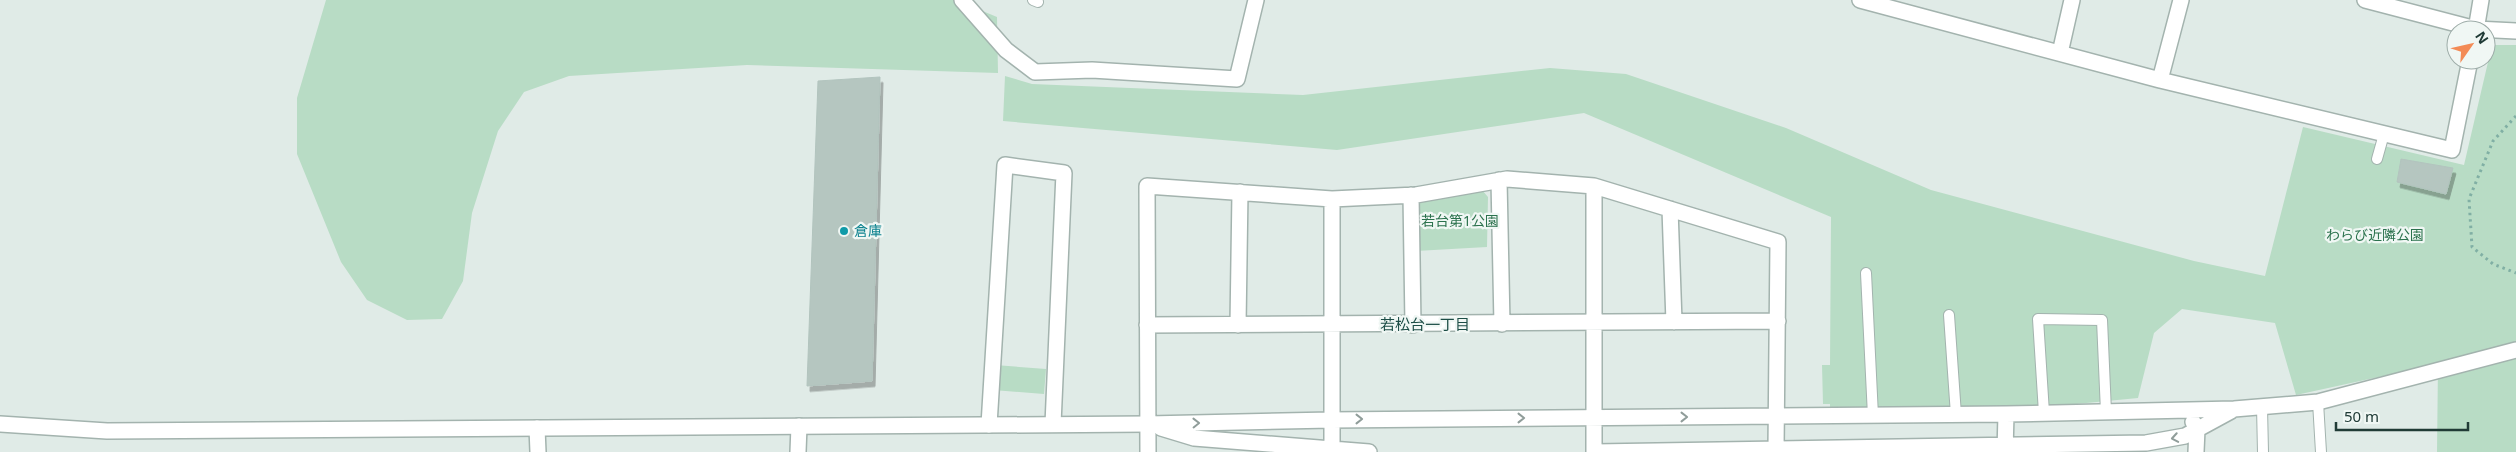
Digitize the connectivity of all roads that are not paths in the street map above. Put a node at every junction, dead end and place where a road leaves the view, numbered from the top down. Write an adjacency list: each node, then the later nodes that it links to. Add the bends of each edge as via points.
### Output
1 (962, 0): 2 (street, via 1006,50 1035,72 1092,70 1237,79)
2 (1256, 0)
3 (1860, 0): 12 (street)
4 (2072, 0): 12 (street)
5 (2181, 0): 14 (street)
6 (2366, 0): 9 (street)
7 (2481, 0): 8 (street)
8 (2478, 20)
9 (2446, 22)
10 (2496, 30): 11 (street)
11 (2516, 31)
12 (2060, 53): 14 (street)
13 (2468, 70): 15 (street, via 2452,150)
14 (2160, 80): 15 (street)
15 (2384, 134): 16 (lane)
16 (2377, 159)
17 (1499, 180): 18 (street); 20 (street); 28 (street)
18 (1594, 186): 22 (street); 27 (street)
19 (1240, 192): 21 (street); 29 (street, via 1147,186); 30 (street)
20 (1411, 195): 21 (street); 32 (street)
21 (1332, 199): 31 (street)
22 (1670, 209): 25 (street, via 1778,242); 26 (street)
23 (1866, 273): 43 (lane)
24 (1950, 315): 41 (lane)
25 (1778, 321): 26 (street); 42 (street)
26 (1674, 322): 27 (street)
27 (1594, 323): 28 (street); 44 (street)
28 (1502, 324): 32 (street)
29 (1147, 325): 30 (street); 48 (street)
30 (1238, 325): 31 (street)
31 (1332, 325): 32 (street); 45 (street)
32 (1414, 325)
33 (2516, 350): 34 (street)
34 (2318, 402): 35 (street); 63 (lane)
35 (2262, 407): 36 (street); 62 (lane)
36 (2234, 409): 37 (street); 52 (street)
37 (2185, 410): 38 (street); 52 (street)
38 (2106, 412): 39 (street); 39 (lane, via 2102,320 2038,319)
39 (2044, 413): 40 (street)
40 (2006, 414): 41 (street); 54 (street)
41 (1956, 415): 43 (street)
42 (1776, 416): 43 (street); 44 (street, one-way to 42); 53 (street)
43 (1873, 416)
44 (1594, 418): 45 (street, one-way to 44); 60 (street)
45 (1332, 420): 48 (street, one-way to 45); 55 (street)
46 (0, 424): 51 (street, via 107,431)
47 (1053, 424): 48 (street); 49 (street); 49 (street, via 1064,173 1006,165)
48 (1148, 424): 55 (street, via 1194,438); 58 (street)
49 (989, 425): 50 (street)
50 (799, 426): 51 (street); 57 (street)
51 (537, 428): 56 (street)
52 (2197, 430): 54 (street, one-way to 54, via 2184,436 2146,443); 61 (street)
53 (1776, 449): 54 (street); 60 (street)
54 (2005, 449)
55 (1332, 450): 59 (street)
56 (538, 452)
57 (798, 452)
58 (1148, 452)
59 (1369, 452)
60 (1594, 452)
61 (2196, 452)
62 (2263, 452)
63 (2321, 452)

